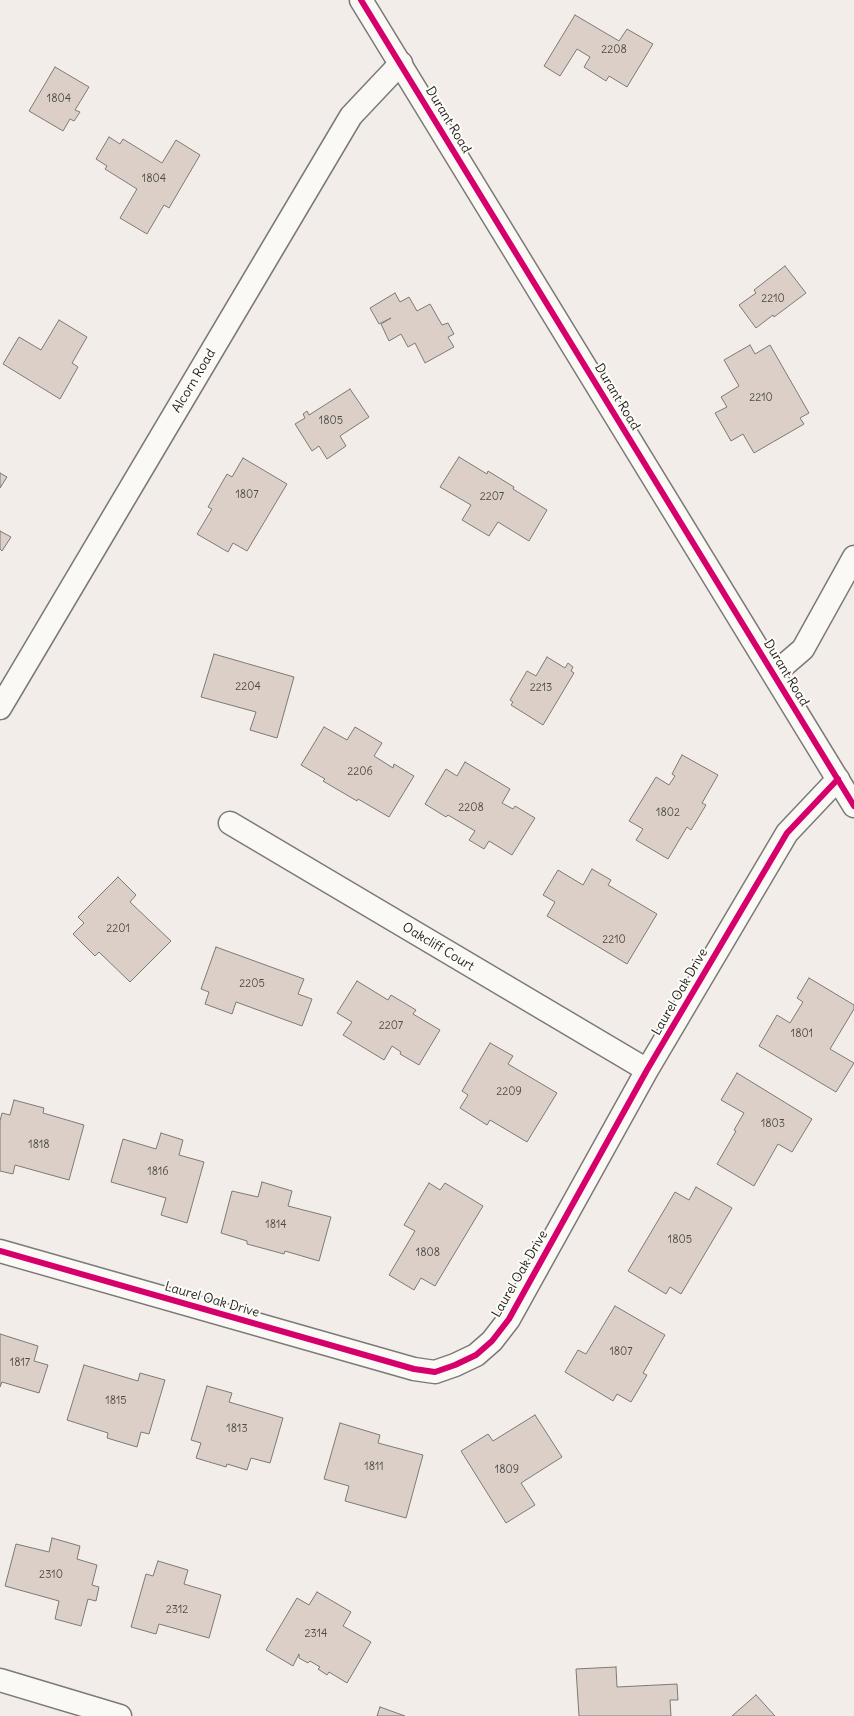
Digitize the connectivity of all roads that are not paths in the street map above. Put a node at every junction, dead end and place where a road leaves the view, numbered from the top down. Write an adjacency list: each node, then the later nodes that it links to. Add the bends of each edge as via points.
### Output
1 (361, 0): 2 (street, Durant Road)
2 (400, 63): 4 (street, Durant Road); 5 (street, Alcorn Road, via 351,116)
3 (854, 557): 4 (street, via 803,649)
4 (774, 674): 6 (street, Durant Road)
5 (0, 708)
6 (838, 779): 7 (street, Durant Road); 9 (street, Laurel Oak Drive, via 787,833)
7 (854, 806)
8 (230, 823): 9 (street, Oakcliff Court)
9 (647, 1070): 10 (street, Laurel Oak Drive, via 509,1319 492,1342 476,1355 435,1372 414,1369)
10 (0, 1251)
11 (0, 1680): 12 (street)
12 (120, 1716)

